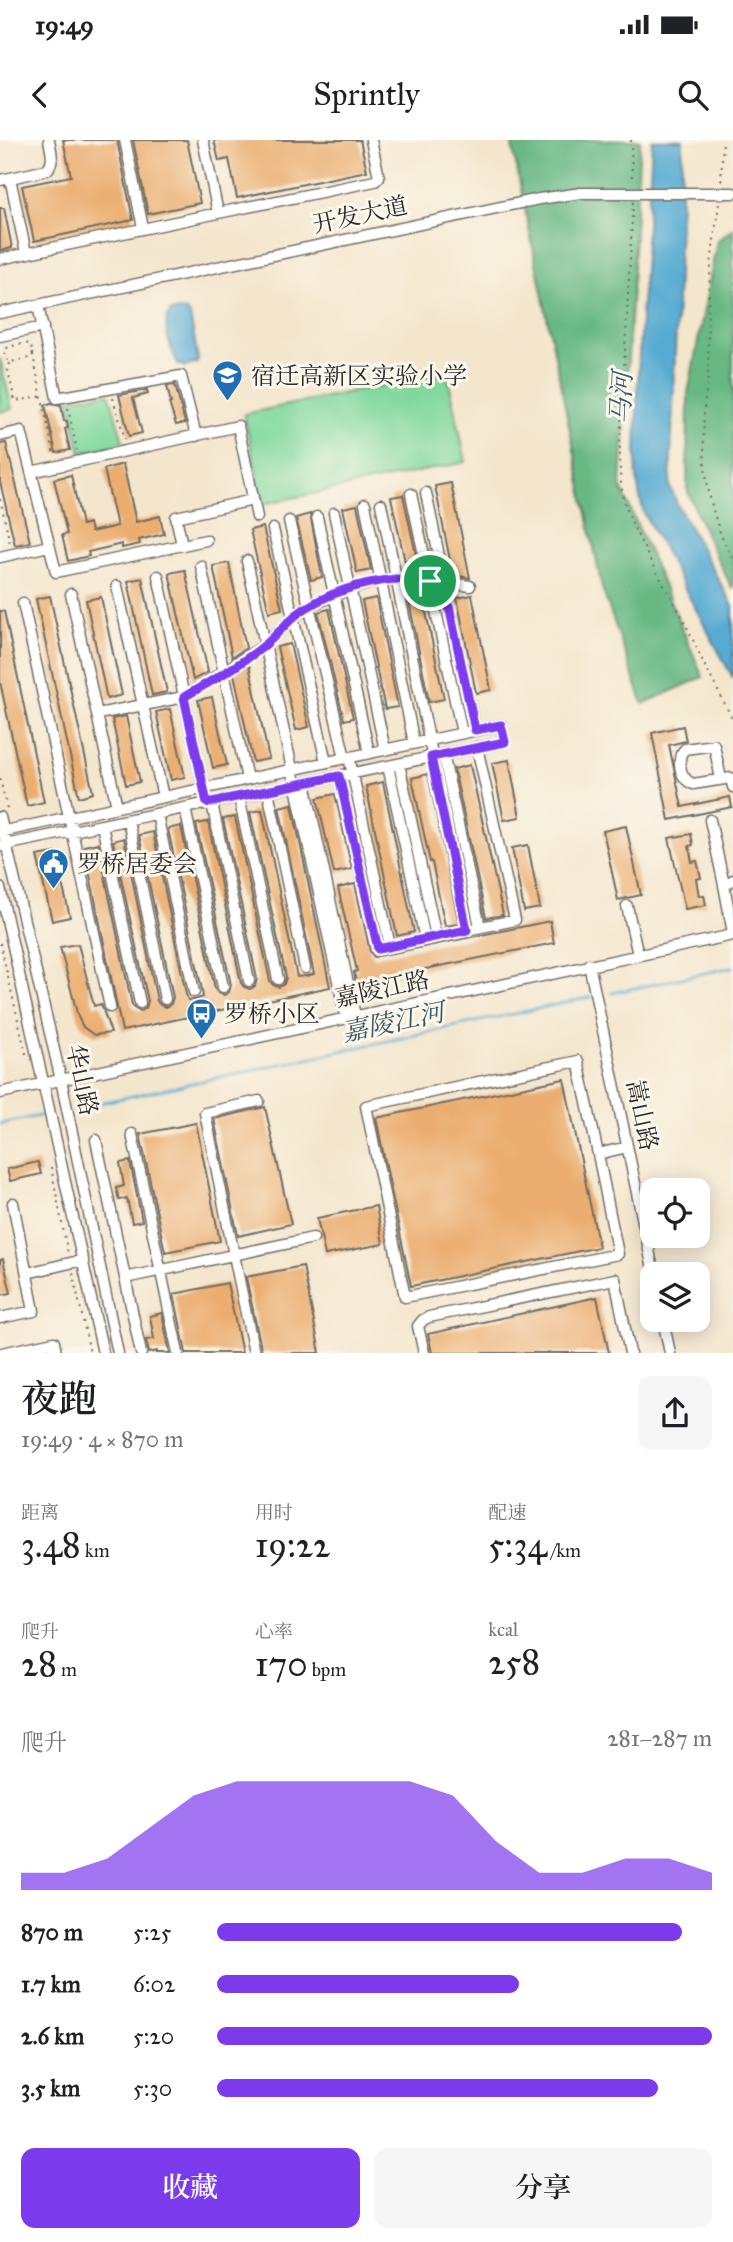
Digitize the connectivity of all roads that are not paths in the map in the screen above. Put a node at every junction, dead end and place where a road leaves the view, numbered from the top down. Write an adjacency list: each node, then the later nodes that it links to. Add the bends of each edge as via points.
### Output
1 (49, 140): 5 (street, via 52,159 47,170)
2 (125, 140): 8 (street)
3 (203, 140): 7 (street)
4 (371, 140): 7 (street, via 376,181)
5 (5, 179): 9 (street)
6 (733, 193): 11 (street, 开发大道, via 581,193 539,199)
7 (218, 213): 8 (street)
8 (143, 229): 9 (street)
9 (26, 253): 10 (street)
10 (0, 259)
11 (38, 305): 12 (street, 开发大道); 13 (street)
12 (0, 313)
13 (43, 327): 14 (street); 16 (street, via 57,398 181,376)
14 (0, 336)
15 (0, 436): 17 (street, via 22,431)
16 (196, 436): 17 (street); 20 (street, via 238,426)
17 (32, 472): 30 (street)
18 (426, 493): 38 (street)
19 (411, 494): 37 (street)
20 (253, 500): 24 (street); 29 (street, via 176,517)
21 (365, 504): 36 (street)
22 (381, 504): 35 (street)
23 (334, 513): 41 (street)
24 (257, 517)
25 (317, 517): 43 (street)
26 (289, 521): 45 (street)
27 (273, 529): 46 (street)
28 (206, 540): 29 (street)
29 (182, 545): 30 (street, via 56,572)
30 (49, 546): 31 (street)
31 (0, 558)
32 (247, 561): 47 (street)
33 (201, 566): 48 (street)
34 (158, 576): 49 (street)
35 (396, 579): 36 (street); 37 (street); 54 (street)
36 (381, 580): 41 (street); 55 (street)
37 (430, 581): 38 (street); 53 (street)
38 (444, 582): 40 (street); 52 (street)
39 (117, 586): 50 (street)
40 (470, 586)
41 (350, 589): 43 (street); 57 (street)
42 (72, 594): 51 (street)
43 (334, 595): 45 (street); 58 (street)
44 (23, 603): 80 (street)
45 (309, 606): 46 (street); 60 (street)
46 (293, 618): 47 (street); 62 (street)
47 (265, 645): 48 (street); 64 (street)
48 (224, 673): 49 (street); 67 (street)
49 (184, 697): 50 (street); 71 (street)
50 (143, 705): 51 (street); 73 (street)
51 (97, 715): 76 (street)
52 (475, 730): 53 (street); 56 (street, via 501,725 505,742)
53 (462, 733): 54 (street)
54 (428, 740): 55 (street); 61 (street)
55 (414, 743): 57 (street)
56 (477, 747): 59 (street); 90 (street, via 515,920)
57 (385, 750): 58 (street)
58 (369, 753): 60 (street)
59 (443, 754): 61 (street); 90 (street)
60 (347, 757): 62 (street); 65 (street)
61 (431, 757): 63 (street); 91 (street)
62 (326, 762): 64 (street)
63 (393, 765): 65 (street); 93 (street)
64 (292, 769): 67 (street); 69 (street)
65 (353, 773): 66 (street); 94 (street)
66 (339, 776): 69 (street); 94 (street, via 378,949)
67 (247, 779): 71 (street)
68 (720, 779): 68 (street, via 690,783 681,771 681,754 685,749 714,745); 70 (street, via 731,778)
69 (300, 784): 72 (street); 105 (street)
70 (733, 787)
71 (204, 788): 73 (street); 75 (street)
72 (268, 791): 74 (street); 97 (street)
73 (163, 797): 76 (street)
74 (239, 797): 75 (street); 98 (street)
75 (210, 803): 77 (street); 99 (street)
76 (117, 807): 80 (street)
77 (185, 808): 78 (street); 100 (street)
78 (157, 814): 81 (street); 101 (street)
79 (0, 817): 85 (street, 华山路)
80 (69, 817): 84 (street); 85 (street)
81 (128, 820): 83 (street); 102 (street)
82 (710, 820): 87 (street)
83 (102, 825): 84 (street); 103 (street)
84 (72, 831): 86 (street); 104 (street)
85 (2, 832): 86 (street, 华山路)
86 (3, 846): 106 (street, 华山路)
87 (728, 882): 92 (street)
88 (0, 888): 107 (street, 华山路)
89 (627, 906): 95 (street)
90 (481, 927): 91 (street)
91 (467, 930): 93 (street)
92 (733, 934): 95 (street, 嘉陵江路)
93 (431, 938): 94 (street)
94 (390, 946)
95 (638, 955): 96 (street, 嘉陵江路)
96 (589, 964): 105 (street, 嘉陵江路); 112 (street, 嵩山路)
97 (305, 968)
98 (278, 979)
99 (249, 981)
100 (223, 987)
101 (194, 992)
102 (165, 999)
103 (140, 1003)
104 (110, 1007)
105 (351, 1017): 106 (street, 嘉陵江路)
106 (61, 1080): 107 (street, 嘉陵江路); 120 (street, 华山路)
107 (45, 1084): 108 (street, 嘉陵江路); 117 (street, 华山路)
108 (0, 1093)
109 (259, 1101): 116 (street, via 205,1112)
110 (132, 1134): 119 (street)
111 (96, 1140): 122 (street)
112 (627, 1147): 113 (street); 118 (street, 嵩山路)
113 (598, 1154): 113 (street, via 578,1061 366,1107 405,1297 618,1254)
114 (13, 1203): 121 (street)
115 (313, 1238): 116 (street)
116 (234, 1255): 119 (street); 135 (street)
117 (83, 1260): 121 (street); 123 (street, 华山路)
118 (651, 1262)
119 (160, 1271): 122 (street); 134 (street)
120 (101, 1272): 122 (street); 123 (street); 125 (street, 华山路)
121 (27, 1273): 127 (street, via 34,1311)
122 (124, 1273): 124 (street)
123 (86, 1275): 126 (street, 华山路)
124 (129, 1294): 125 (street); 133 (street)
125 (107, 1298): 126 (street); 132 (street, 华山路)
126 (92, 1301): 131 (street, 华山路)
127 (0, 1318)
128 (666, 1332): 138 (street)
129 (2, 1353): 130 (street, via 54,1342)
130 (56, 1353)
131 (103, 1353)
132 (118, 1353)
133 (141, 1353)
134 (178, 1353)
135 (254, 1353)
136 (424, 1353): 137 (street, via 418,1326 429,1317 615,1279)
137 (630, 1353)
138 (670, 1353)

